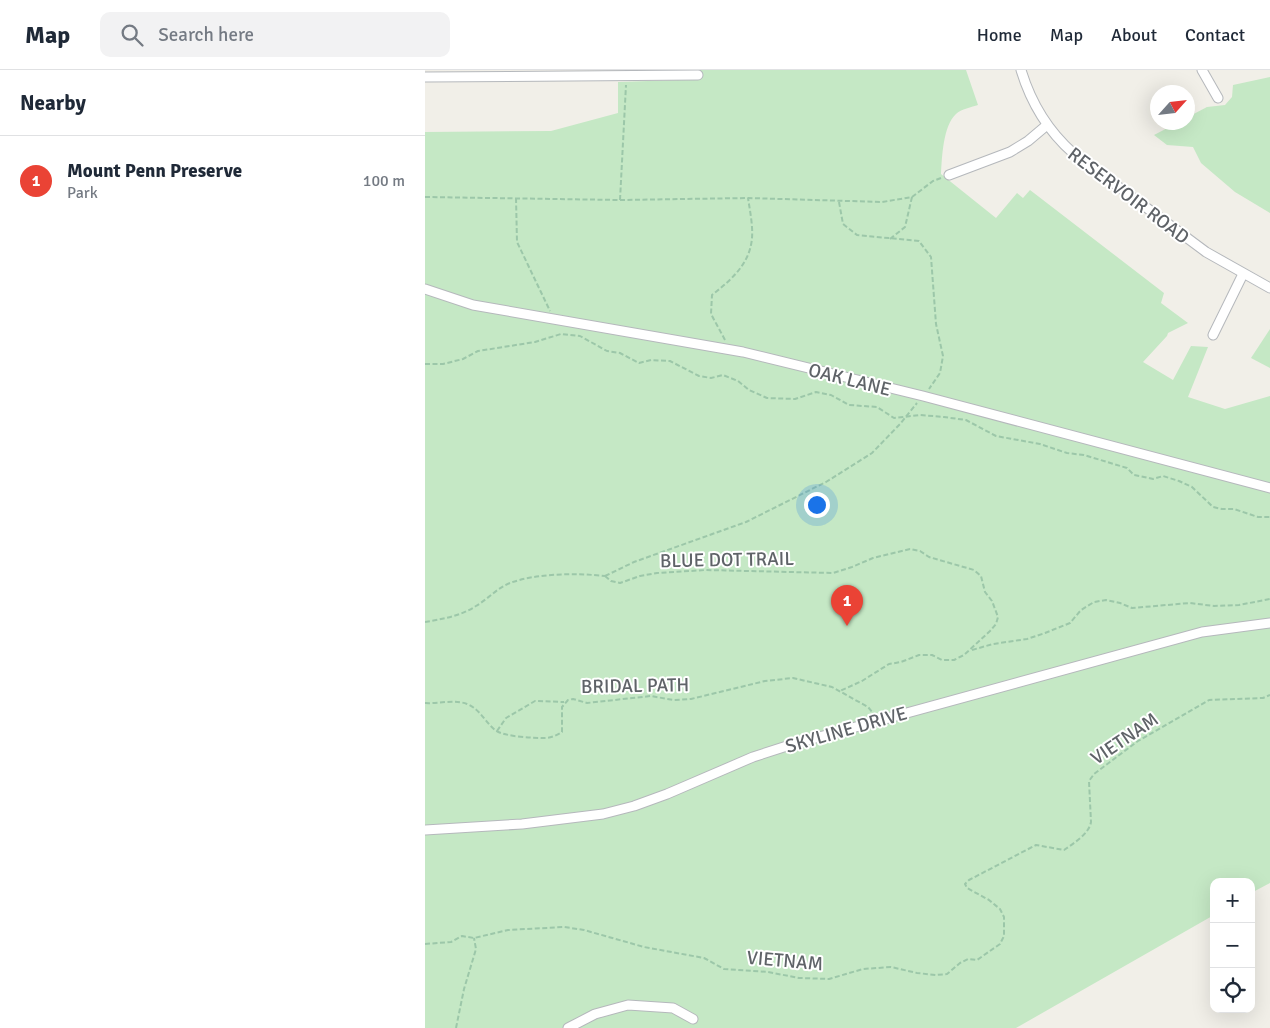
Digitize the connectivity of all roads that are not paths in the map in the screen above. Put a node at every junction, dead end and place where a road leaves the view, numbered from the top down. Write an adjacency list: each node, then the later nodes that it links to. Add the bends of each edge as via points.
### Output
1 (1021, 70): 7 (street, RESERVOIR ROAD, via 1033,102)
2 (1202, 70): 6 (street)
3 (612, 73): 4 (street); 5 (street)
4 (698, 75)
5 (425, 77)
6 (1218, 98)
7 (1047, 126): 8 (street, via 1010,152); 9 (street, RESERVOIR ROAD, via 1083,161 1206,252)
8 (949, 174)
9 (1243, 274): 10 (street, RESERVOIR ROAD); 12 (street)
10 (1270, 288)
11 (425, 289): 13 (street, OAK LANE, via 473,305 743,352)
12 (1213, 335)
13 (1270, 488)
14 (1270, 623): 15 (street, SKYLINE DRIVE, via 1202,632 799,742 753,757 667,794 603,814 513,825)
15 (425, 830)
16 (693, 1019): 17 (street, via 673,1008 628,1005 595,1014)
17 (568, 1028)

